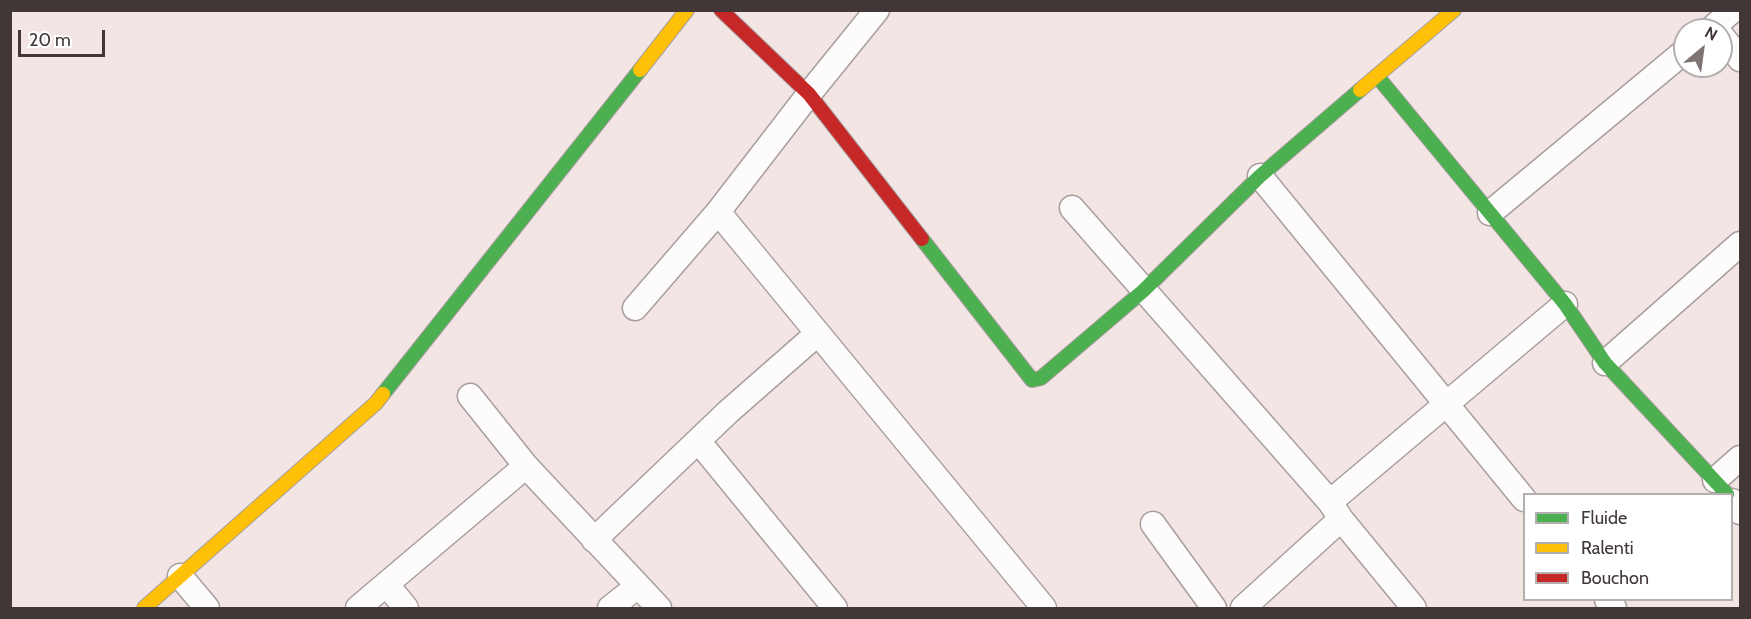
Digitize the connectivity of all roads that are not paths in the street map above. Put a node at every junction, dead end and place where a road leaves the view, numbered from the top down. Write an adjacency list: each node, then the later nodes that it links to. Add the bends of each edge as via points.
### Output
1 (721, 10): 7 (street)
2 (877, 10): 7 (street)
3 (1454, 10): 6 (street)
4 (682, 12): 28 (street, via 376,403)
5 (1673, 61): 11 (street)
6 (1377, 76): 8 (street); 11 (street)
7 (809, 94): 10 (street); 13 (street, via 1032,380 1041,378)
8 (1260, 176): 13 (street); 19 (street)
9 (1072, 208): 13 (street)
10 (718, 212): 15 (street); 16 (street)
11 (1490, 213): 14 (street)
12 (1740, 244): 17 (street)
13 (1143, 291): 25 (street)
14 (1565, 304): 17 (street); 19 (street)
15 (635, 308)
16 (817, 334): 20 (street); 38 (street)
17 (1605, 363): 23 (street)
18 (470, 396): 22 (street)
19 (1446, 404): 24 (street); 25 (street)
20 (699, 442): 27 (street); 37 (street)
21 (1740, 458): 23 (street)
22 (526, 466): 27 (street); 29 (street)
23 (1721, 487)
24 (1523, 499)
25 (1335, 510): 40 (street); 41 (street)
26 (1153, 524): 39 (street)
27 (594, 540): 30 (street)
28 (180, 576): 31 (street); 32 (street)
29 (387, 585): 33 (street); 34 (street)
30 (638, 586): 35 (street); 36 (street)
31 (144, 609)
32 (207, 609)
33 (358, 609)
34 (406, 609)
35 (610, 609)
36 (659, 609)
37 (836, 609)
38 (1044, 609)
39 (1214, 609)
40 (1243, 609)
41 (1414, 609)

